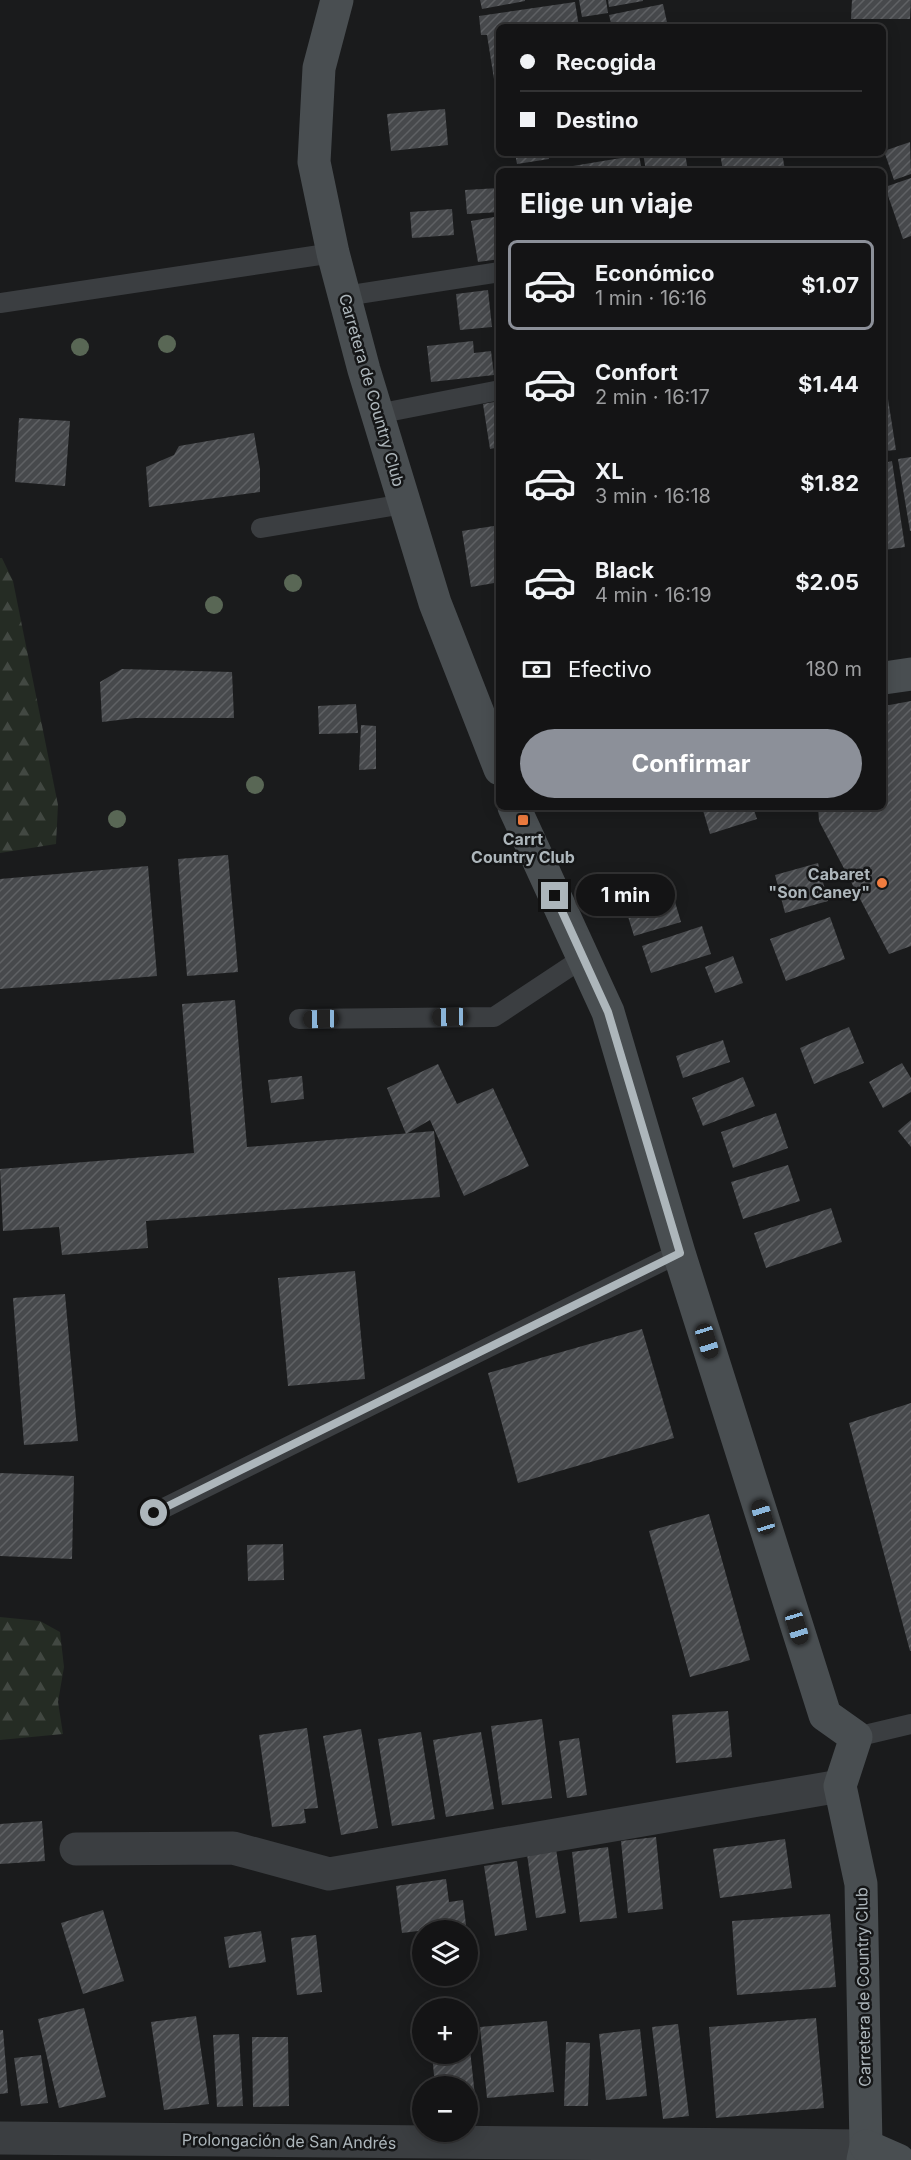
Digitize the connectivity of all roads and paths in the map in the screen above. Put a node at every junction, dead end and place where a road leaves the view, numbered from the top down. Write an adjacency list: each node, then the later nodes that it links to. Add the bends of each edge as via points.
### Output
1 (337, 0): 2 (street, Carretera de Country Club, via 319,68 314,162)
2 (333, 253): 4 (street, Carretera de Country Club); 5 (lane)
3 (496, 273): 4 (lane)
4 (345, 296): 7 (street, Carretera de Country Club)
5 (0, 303)
6 (496, 391): 7 (lane)
7 (377, 414): 8 (street, Carretera de Country Club)
8 (404, 504): 9 (lane); 12 (street, Carretera de Country Club, via 435,603)
9 (261, 528)
10 (911, 674): 11 (street)
11 (886, 678)
12 (494, 737)
13 (515, 810): 14 (street)
14 (583, 958): 15 (lane, via 494,1017); 16 (street, via 608,1012)
15 (299, 1019)
16 (680, 1253): 17 (lane); 19 (street, via 825,1715)
17 (154, 1513)
18 (911, 1724): 19 (lane)
19 (856, 1737): 20 (street)
20 (840, 1786): 21 (street, via 329,1874 233,1848); 23 (street, Carretera de Country Club, via 861,1884)
21 (76, 1849)
22 (0, 2138): 23 (street, Prolongación de San Andrés)
23 (865, 2153): 24 (street)
24 (898, 2160)

